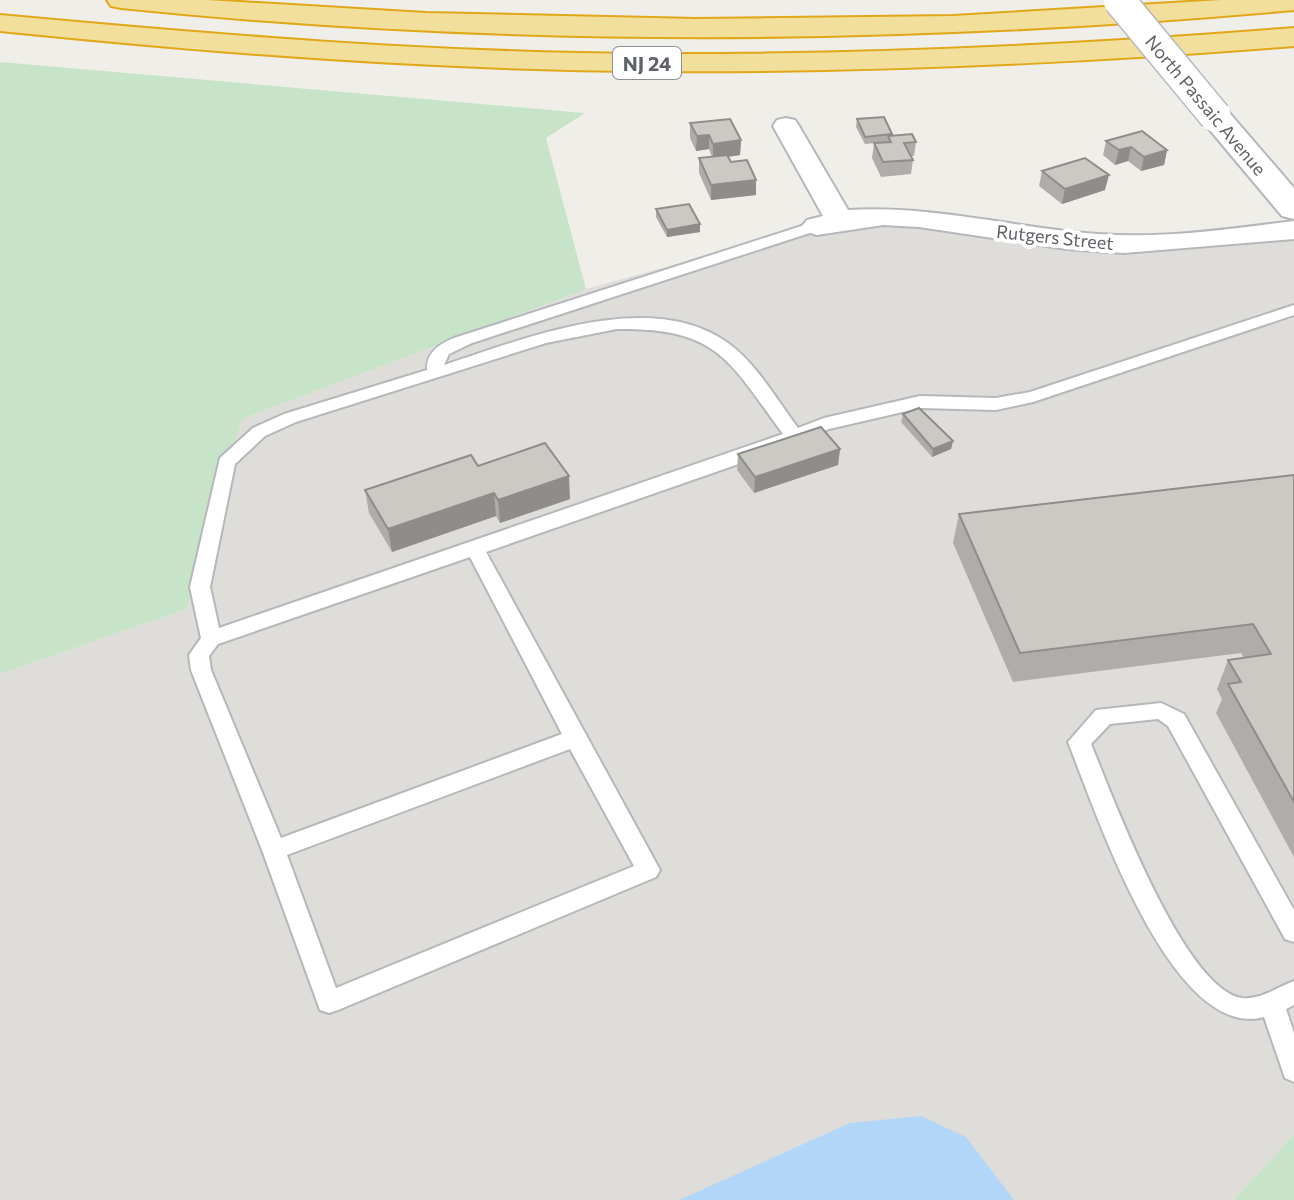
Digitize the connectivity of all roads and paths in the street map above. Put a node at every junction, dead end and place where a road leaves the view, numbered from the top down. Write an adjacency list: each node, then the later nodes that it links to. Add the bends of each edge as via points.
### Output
1 (121, 0): 3 (highway, NJ 24, via 357,18 695,28 1032,22)
2 (1119, 0): 7 (main road, North Passaic Avenue, bridge)
3 (1294, 2)
4 (0, 23): 5 (highway, NJ 24, via 315,51 688,64 1051,55)
5 (1294, 37)
6 (786, 126): 8 (street)
7 (1294, 209)
8 (828, 222): 9 (street, Rutgers Street, via 931,221 1102,244); 11 (lane, via 466,339 442,351)
9 (1294, 230)
10 (1294, 310): 12 (lane, via 1033,397 996,404 920,402)
11 (436, 373): 12 (lane, via 591,327 621,323 679,329 723,347); 14 (lane, via 290,418 241,445 226,462 200,587)
12 (794, 435): 13 (lane)
13 (474, 547): 14 (lane); 15 (lane)
14 (211, 639): 16 (lane, via 199,655 201,670)
15 (575, 738): 16 (lane); 16 (lane, via 648,870 329,1002)
16 (274, 850)
17 (1294, 932): 19 (lane, via 1176,720 1161,711 1104,716 1079,742 1152,914 1205,989 1233,1008)
18 (1294, 992): 19 (lane)
19 (1272, 1005): 20 (lane)
20 (1294, 1070)

